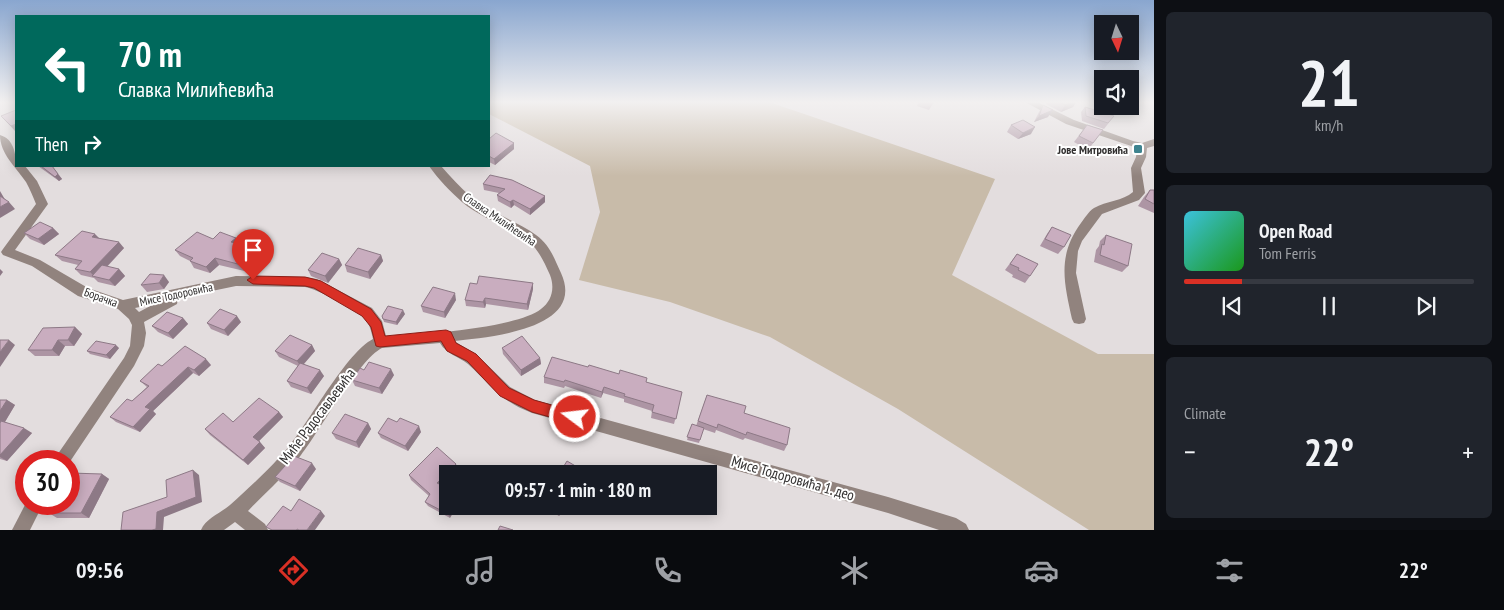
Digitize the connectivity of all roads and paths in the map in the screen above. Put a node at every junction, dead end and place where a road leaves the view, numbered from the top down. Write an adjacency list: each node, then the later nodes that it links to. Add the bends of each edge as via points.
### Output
1 (1083, 127): 3 (street, via 1131,144)
2 (0, 138): 4 (street)
3 (1148, 144): 10 (street, via 1136,168 1138,193 1092,216 1072,248 1069,264 1071,286)
4 (15, 161)
5 (20, 167): 7 (street, Борачка, via 42,204)
6 (435, 167): 12 (street, Славка Милићевића, via 467,200 532,238 544,249 559,289 557,301 546,313 529,322 497,330)
7 (3, 253): 9 (street, Борачка, via 36,263 83,292)
8 (185, 292): 9 (street, Мисе Тодоровића); 11 (street); 13 (street, Мисе Тодоровића, via 236,281 317,284 367,312 376,325)
9 (123, 305): 11 (street, Борачка)
10 (1079, 319)
11 (136, 320): 14 (street, via 140,333 129,362)
12 (446, 336): 13 (street, Славка Милићевића); 20 (street, Мисе Тодоровића 1. део, via 451,347 471,358 505,392 532,406 888,505)
13 (380, 342): 15 (street, Миће Радосављевића, via 368,349 354,366 295,451)
14 (69, 450)
15 (234, 512): 18 (street, Миће Радосављевића); 19 (street)
16 (30, 515): 17 (street)
17 (22, 530)
18 (210, 530)
19 (258, 530)
20 (960, 530)

